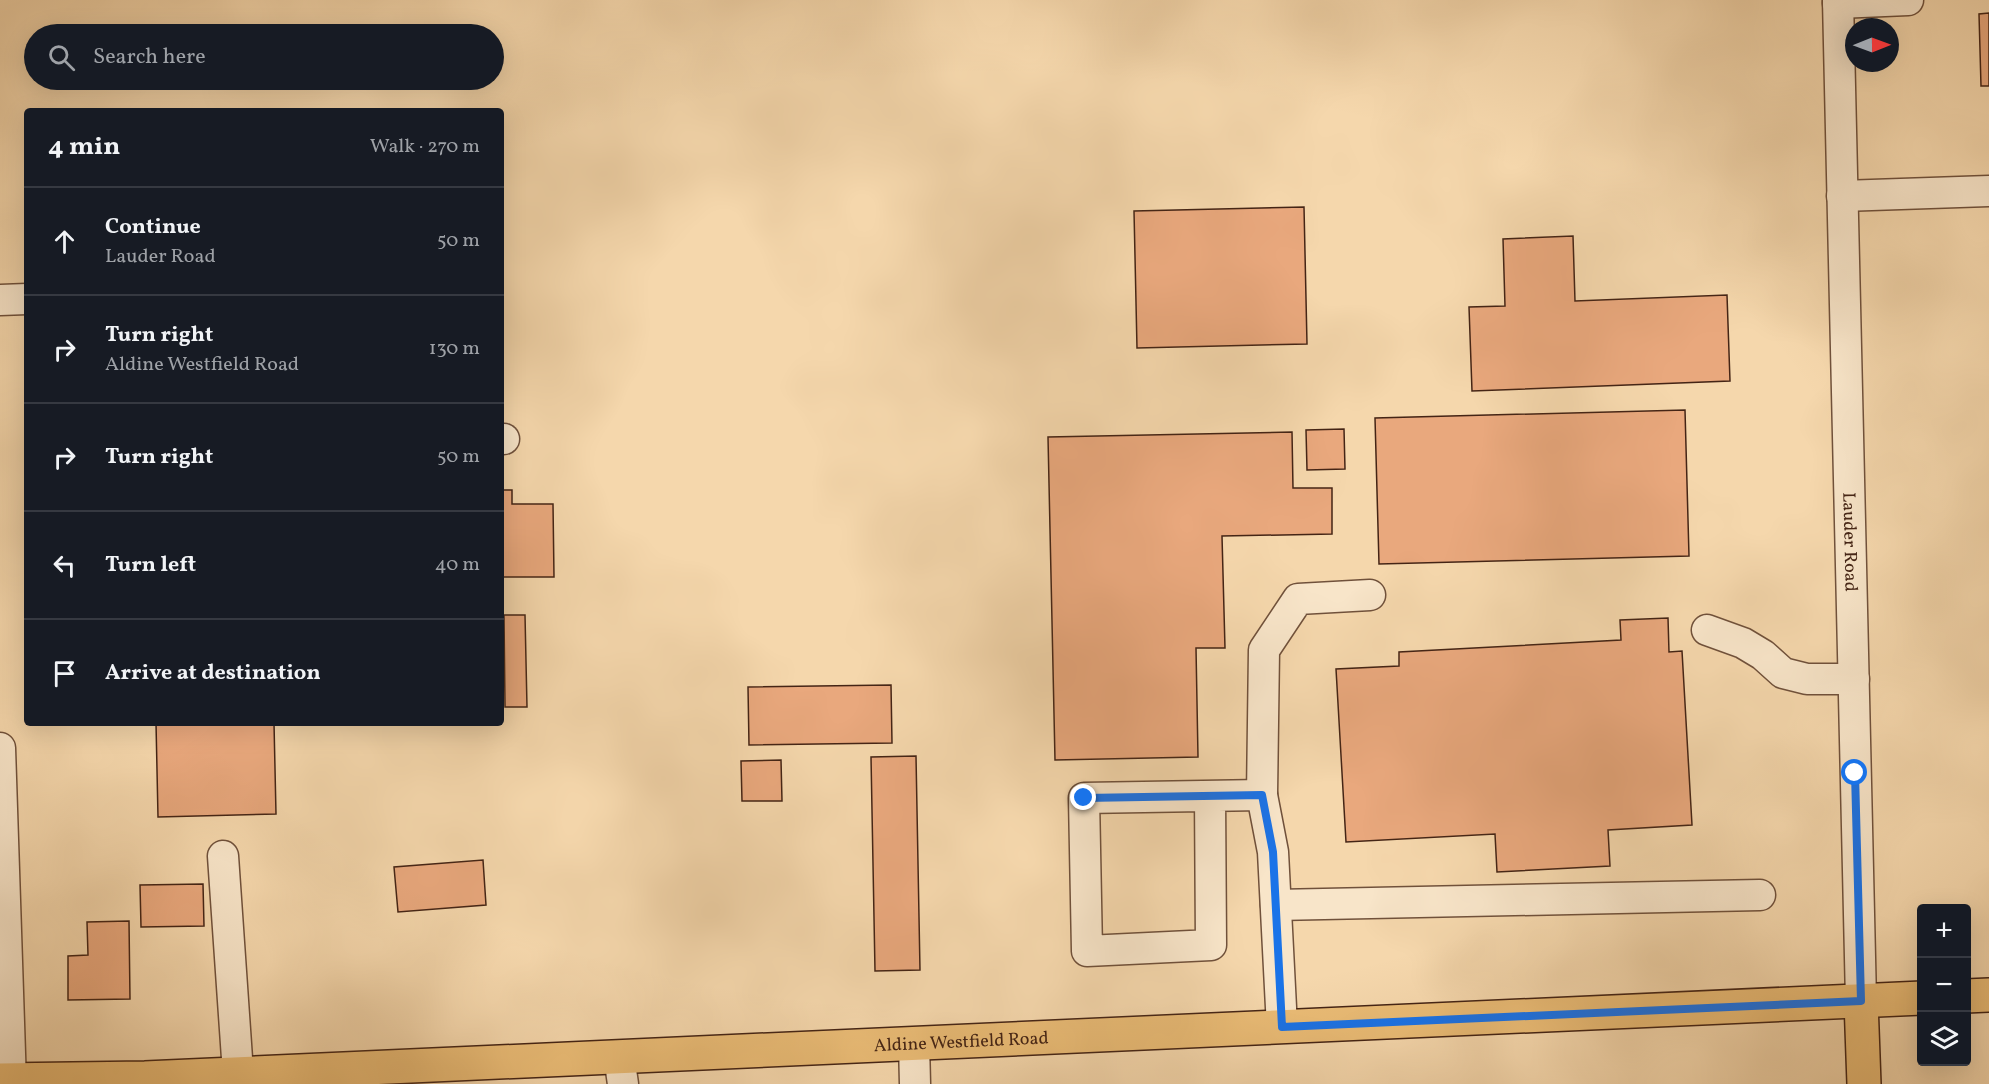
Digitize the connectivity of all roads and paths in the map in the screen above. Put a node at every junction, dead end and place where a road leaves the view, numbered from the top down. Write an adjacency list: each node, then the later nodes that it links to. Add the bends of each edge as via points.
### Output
1 (1908, 0): 2 (street)
2 (1838, 2): 4 (street, Lauder Road)
3 (1989, 191): 4 (street)
4 (1842, 196): 9 (street, Lauder Road)
5 (24, 299): 6 (street)
6 (0, 300)
7 (1370, 595): 11 (street, via 1298,599 1264,650)
8 (1707, 630): 9 (street, via 1743,643 1783,673 1807,679)
9 (1854, 679): 19 (street, Lauder Road)
10 (0, 748): 24 (street)
11 (1262, 795): 12 (street); 15 (street, via 1273,852)
12 (1210, 796): 12 (street, via 1084,798 1087,951 1211,945)
13 (223, 856): 23 (street)
14 (1760, 895): 15 (street)
15 (1276, 905): 20 (street)
16 (1989, 994): 17 (main road)
17 (1971, 996)
18 (1917, 998): 19 (main road, Aldine Westfield Road)
19 (1861, 1001): 20 (main road, Aldine Westfield Road); 27 (main road, Lauder Road)
20 (1282, 1027): 21 (main road, Aldine Westfield Road)
21 (914, 1043): 22 (main road, Aldine Westfield Road); 26 (street)
22 (621, 1070): 23 (main road, Aldine Westfield Road)
23 (238, 1073): 25 (main road, Aldine Westfield Road)
24 (7, 1081): 25 (main road, Aldine Westfield Road)
25 (145, 1081)
26 (915, 1084)
27 (1864, 1084)

